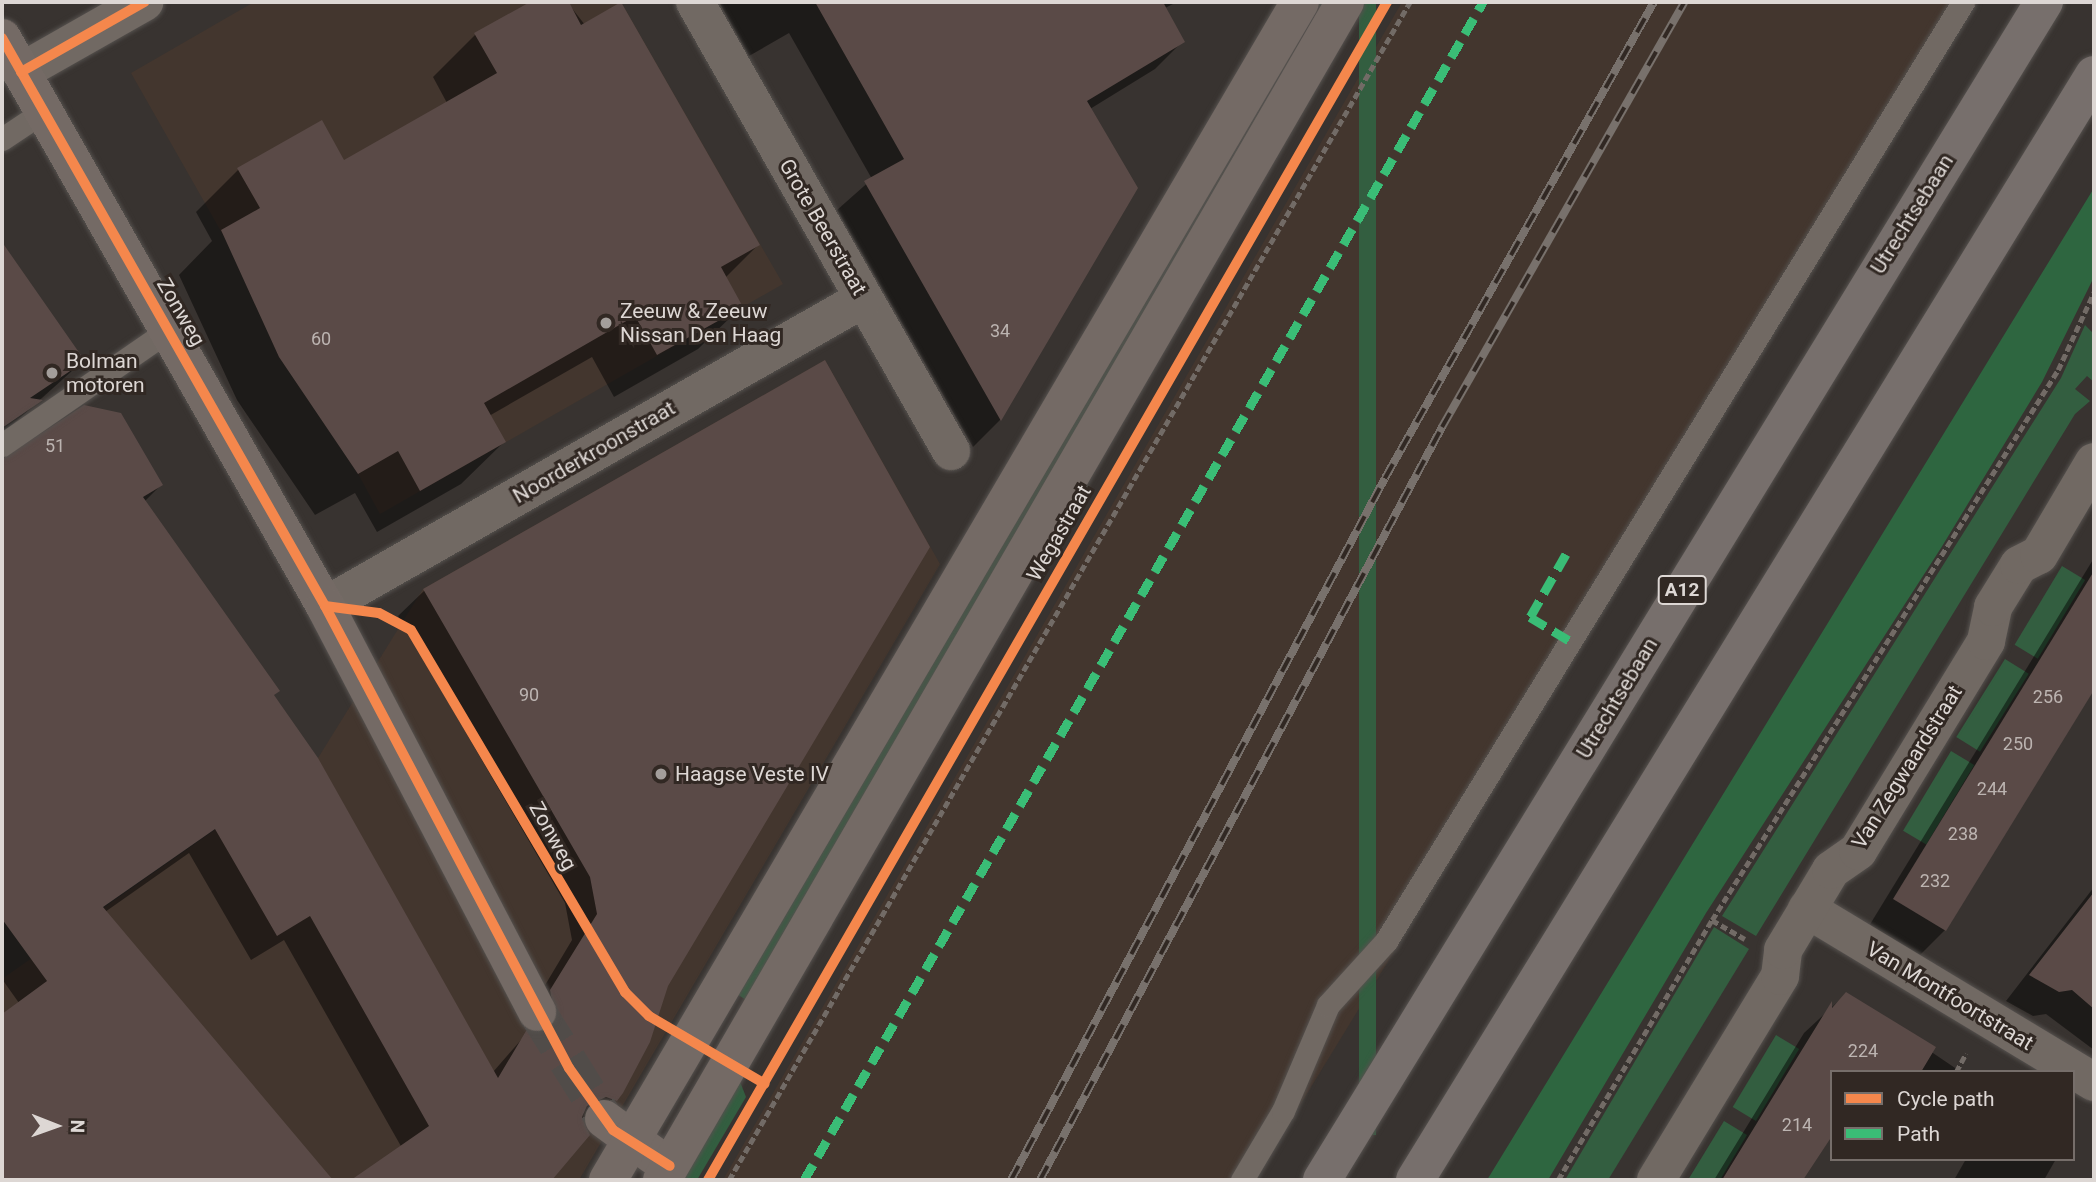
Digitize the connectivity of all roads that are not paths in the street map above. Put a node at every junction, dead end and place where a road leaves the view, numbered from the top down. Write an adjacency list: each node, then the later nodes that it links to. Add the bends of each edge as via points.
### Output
1 (144, 2): 8 (street)
2 (695, 2): 12 (street, Grote Beerstraat)
3 (1300, 2): 23 (main road)
4 (1345, 2): 24 (main road, Wegastraat)
5 (1963, 2): 26 (lane, via 1387,941 1328,1005 1283,1111)
6 (2044, 2): 27 (highway, Utrechtsebaan / A12)
7 (2, 38): 8 (main road, Zonweg)
8 (21, 72): 10 (main road, Zonweg)
9 (2094, 75): 28 (highway)
10 (44, 111): 11 (lane); 13 (main road, Zonweg)
11 (2, 139)
12 (863, 299): 15 (street, Grote Beerstraat); 17 (street, Noorderkroonstraat)
13 (169, 330): 14 (lane); 17 (main road, Zonweg)
14 (2, 445)
15 (951, 451)
16 (2094, 462): 18 (street, Van Zegwaardstraat, via 2039,555 2019,565 1993,607 1986,641 1858,851 1831,870)
17 (325, 606): 19 (main road, Zonweg)
18 (1807, 909): 20 (street, Van Montfoortstraat); 29 (street, Van Zegwaardstraat, via 1783,950 1780,976)
19 (537, 1012)
20 (2074, 1070)
21 (2075, 1071): 22 (street, Van Montfoortstraat)
22 (2094, 1082)
23 (617, 1131): 24 (main road); 25 (main road)
24 (666, 1173)
25 (608, 1180)
26 (1242, 1180)
27 (1322, 1180)
28 (1415, 1180)
29 (1656, 1180)

